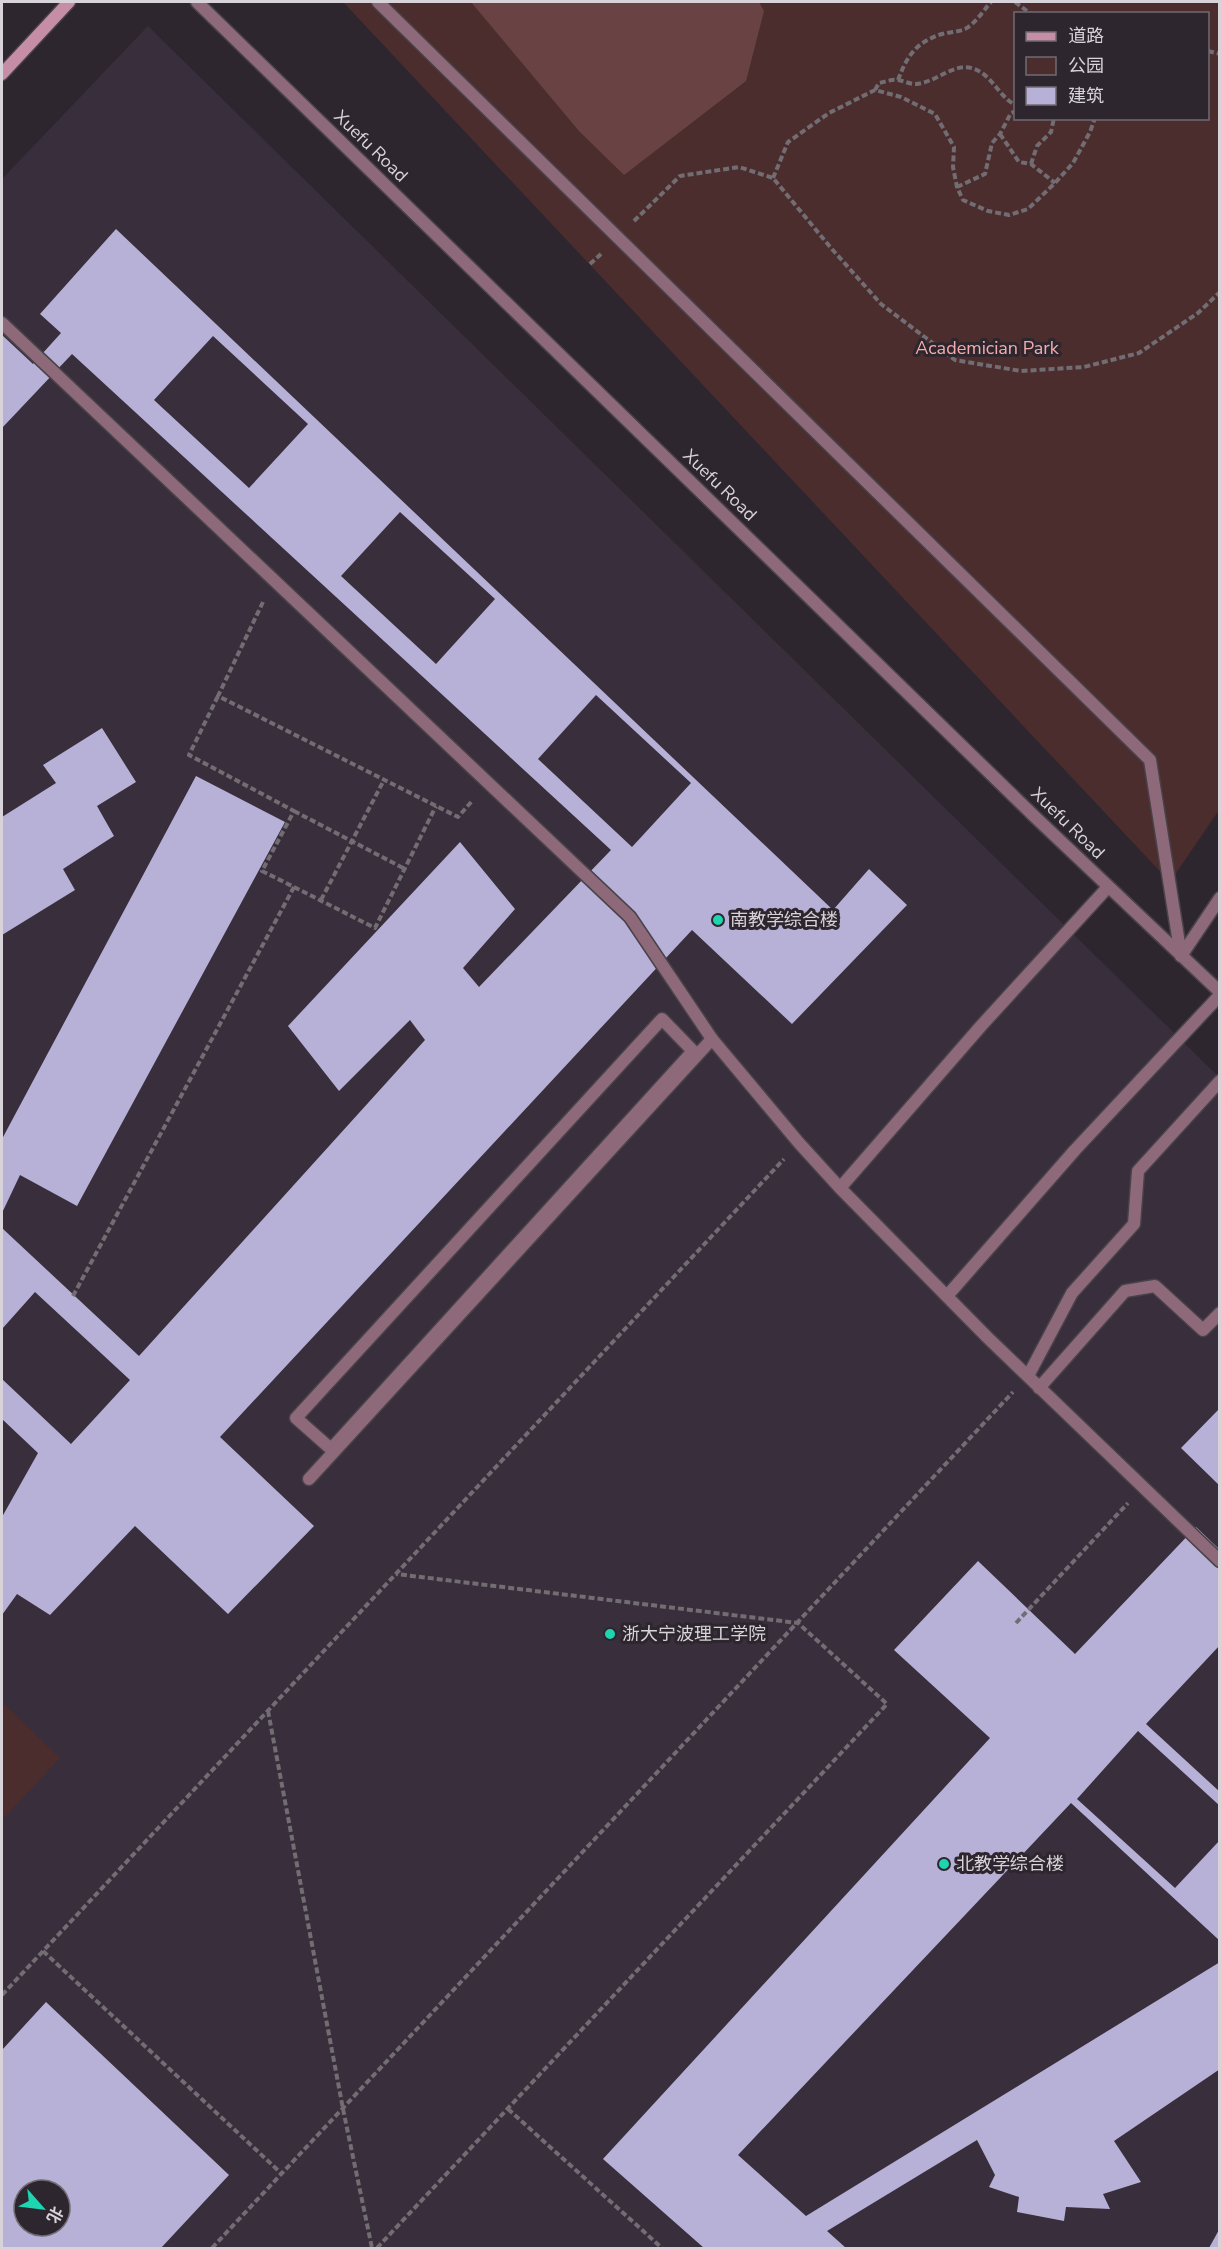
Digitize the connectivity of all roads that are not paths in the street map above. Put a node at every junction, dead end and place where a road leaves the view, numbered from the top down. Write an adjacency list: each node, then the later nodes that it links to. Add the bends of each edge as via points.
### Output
1 (69, 2): 4 (main road)
2 (197, 2): 6 (street, Xuefu Road)
3 (378, 2): 8 (street, via 1150,760)
4 (2, 74)
5 (2, 323): 10 (street, via 630,916)
6 (1108, 887): 8 (street, Xuefu Road); 13 (street)
7 (1220, 898): 8 (street)
8 (1181, 956): 9 (street, Xuefu Road)
9 (1220, 994): 14 (street)
10 (712, 1038): 13 (street); 18 (street)
11 (693, 1051): 11 (street, via 662,1019 296,1418 331,1449)
12 (1220, 1081): 16 (street, via 1138,1172 1134,1224 1072,1293)
13 (840, 1188): 14 (street)
14 (947, 1296): 16 (street)
15 (1220, 1313): 17 (street, via 1203,1330 1155,1287 1125,1291)
16 (1028, 1376): 17 (street)
17 (1039, 1388): 19 (street)
18 (309, 1479)
19 (1220, 1561)

